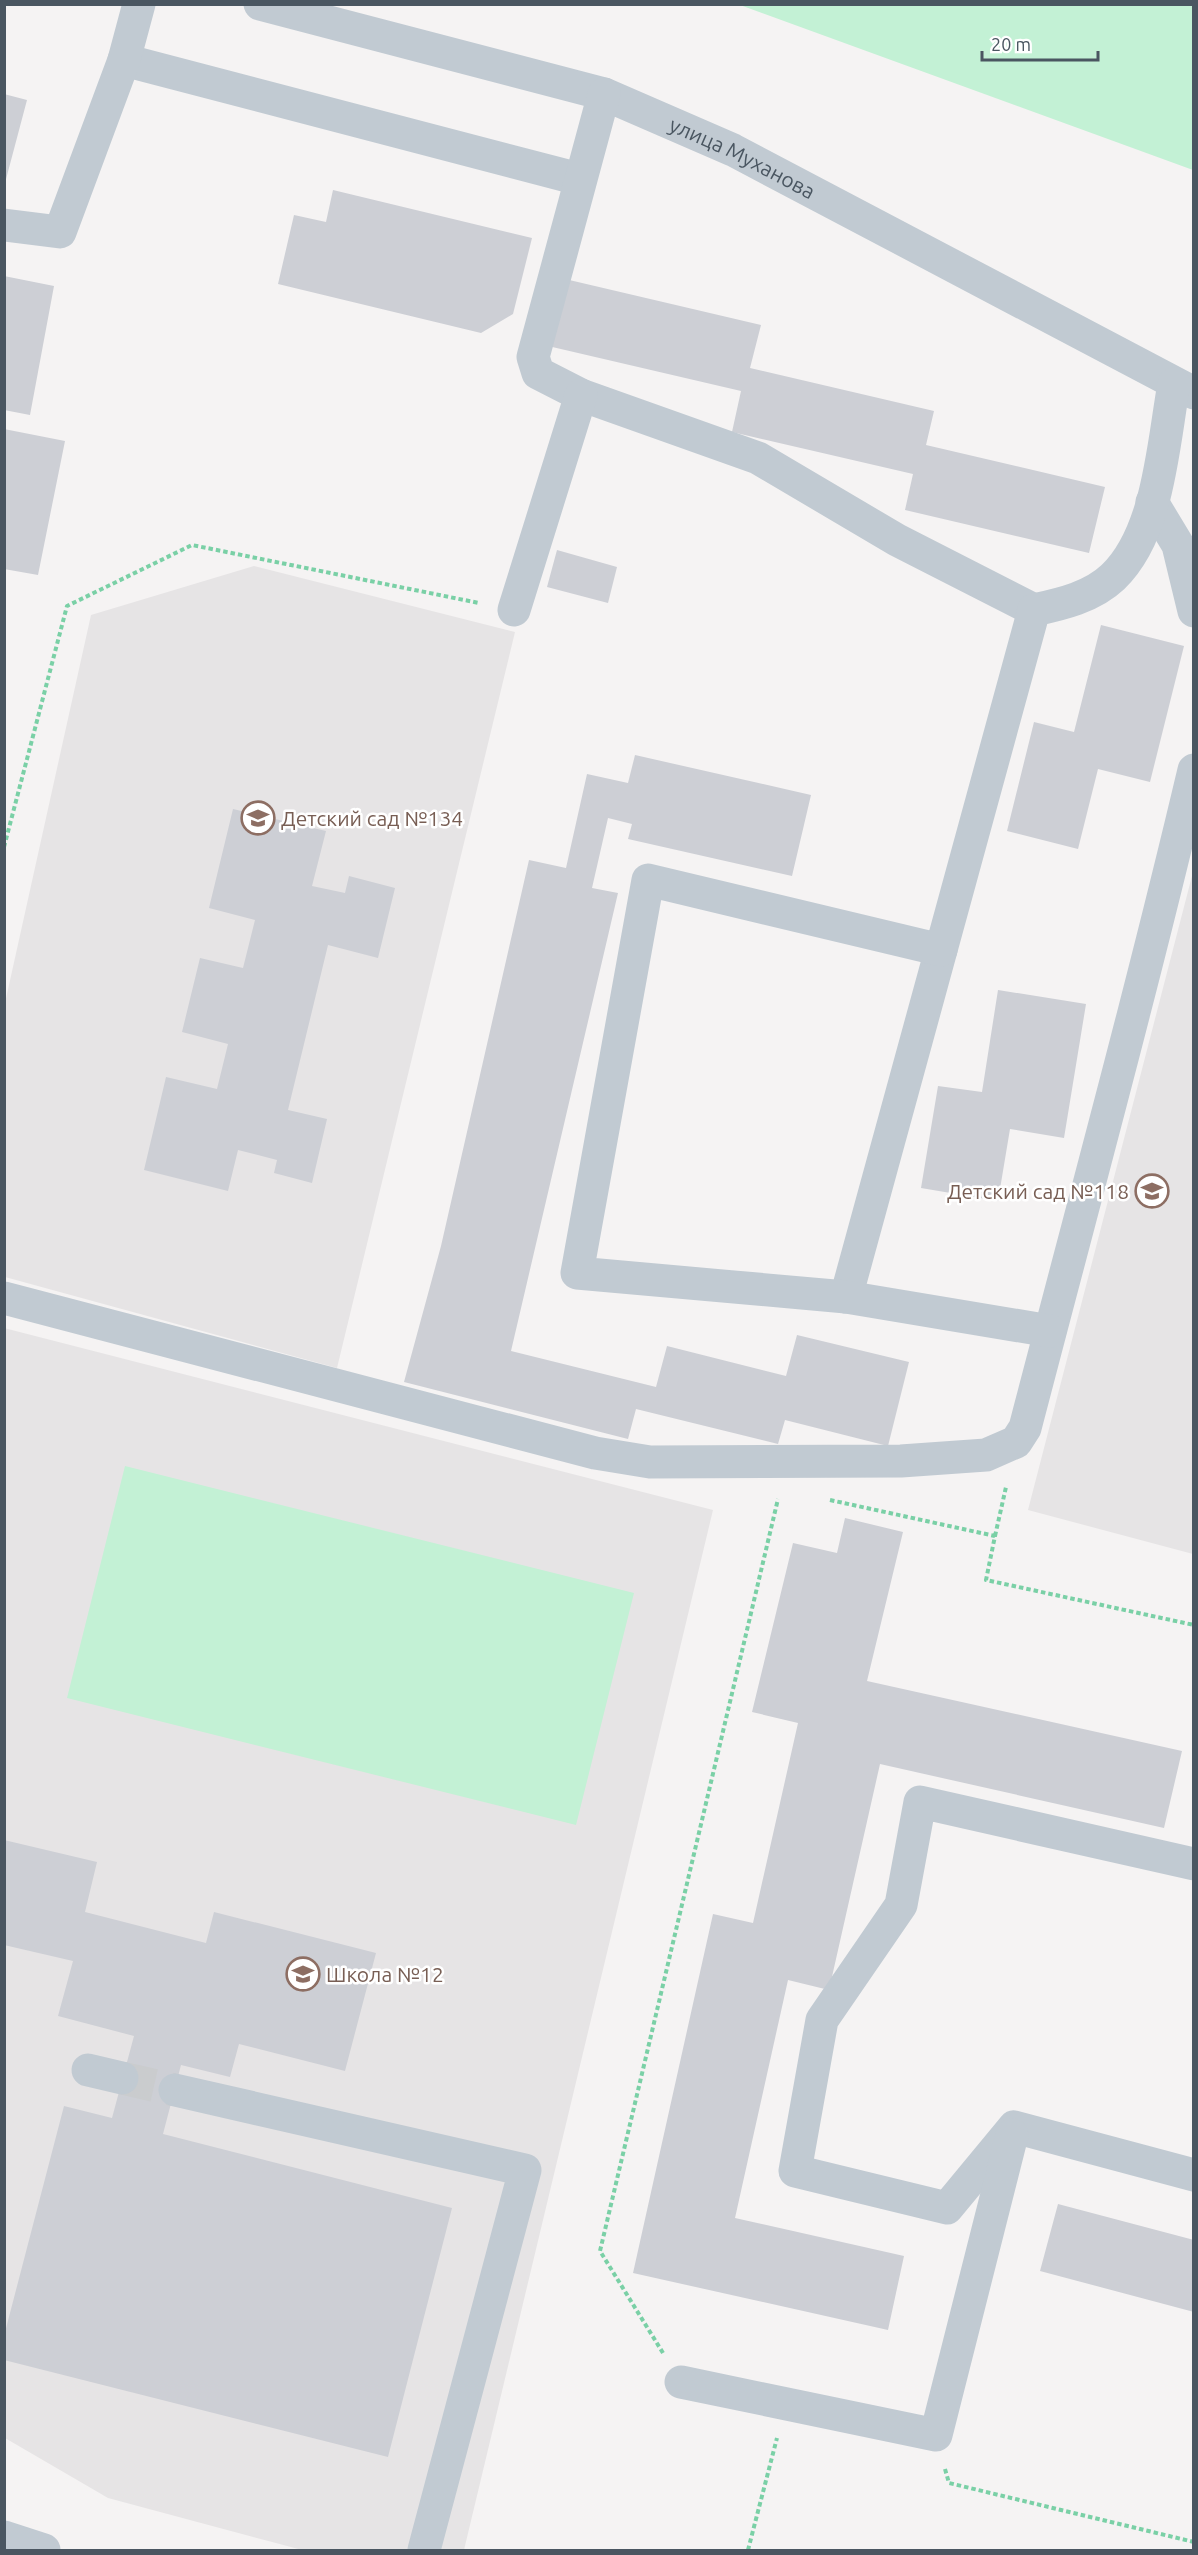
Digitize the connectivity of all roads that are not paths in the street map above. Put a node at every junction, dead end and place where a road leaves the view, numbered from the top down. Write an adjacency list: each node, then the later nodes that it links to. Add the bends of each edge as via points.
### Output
1 (139, 4): 4 (street)
2 (260, 4): 3 (street, улица Муханова)
3 (374, 19): 5 (street, улица Муханова)
4 (123, 60): 6 (street); 7 (street, via 60,232)
5 (604, 94): 6 (street); 8 (street, улица Муханова, via 733,150)
6 (579, 179): 9 (street, via 533,357 538,373)
7 (4, 225)
8 (1184, 389): 10 (street)
9 (581, 395): 11 (street); 12 (street, via 758,458 897,540)
10 (1152, 502): 12 (street, via 1130,557 1112,578 1089,593); 13 (street, via 1178,545)
11 (514, 610)
12 (1034, 610): 15 (street)
13 (1194, 611)
14 (1194, 770): 18 (street)
15 (941, 950): 17 (street); 17 (street, via 648,880 577,1273)
16 (4, 1298): 18 (street, via 595,1453 650,1462 901,1461 986,1455 1016,1442 1025,1428)
17 (846, 1298): 18 (street)
18 (1050, 1331)
19 (1194, 1864): 23 (street, via 920,1802 901,1905 822,2020 795,2171 947,2208)
20 (88, 2070): 21 (street)
21 (122, 2078)
22 (175, 2090): 28 (street, via 525,2170)
23 (1014, 2127): 24 (street); 25 (street, via 936,2435)
24 (1194, 2175)
25 (681, 2382)
26 (4, 2537): 27 (street)
27 (44, 2550)
28 (424, 2550)

